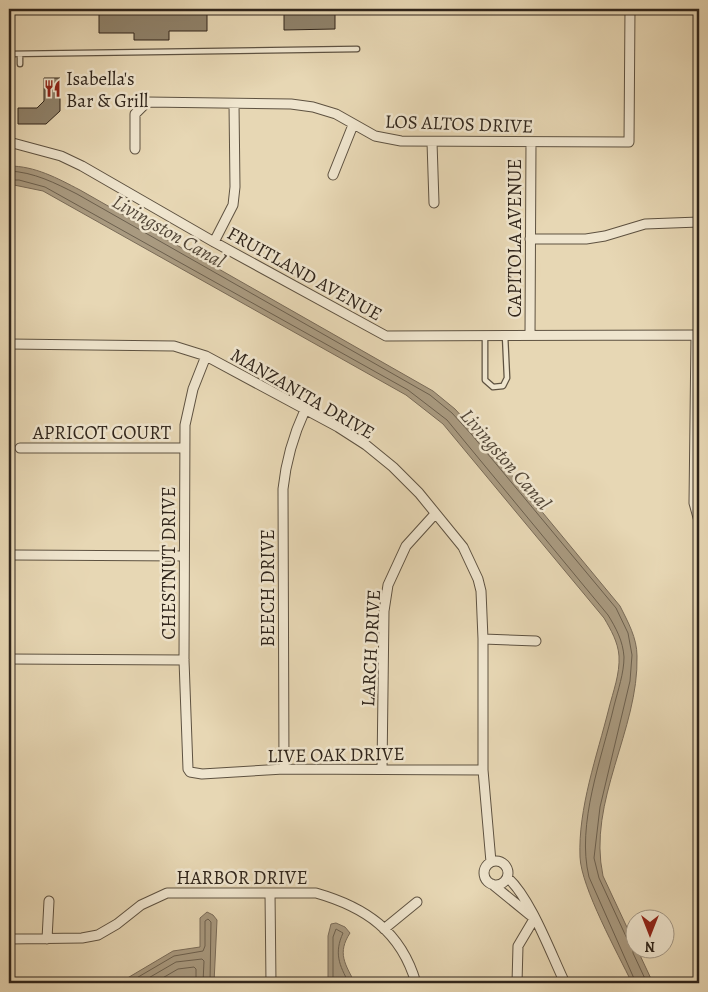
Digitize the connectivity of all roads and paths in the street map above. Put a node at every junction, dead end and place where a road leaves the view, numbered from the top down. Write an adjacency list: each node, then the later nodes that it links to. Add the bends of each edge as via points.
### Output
1 (630, 9): 10 (street, LOS ALTOS DRIVE, via 629,142)
2 (357, 49): 4 (lane)
3 (9, 54): 4 (lane)
4 (20, 54): 5 (lane)
5 (20, 64)
6 (234, 104): 7 (street, LOS ALTOS DRIVE, via 313,107 336,114); 11 (street, LOS ALTOS DRIVE, via 147,102 134,114); 16 (street, via 233,205)
7 (353, 125): 9 (street, LOS ALTOS DRIVE, via 375,136); 12 (street)
8 (9, 142): 16 (street, FRUITLAND AVENUE, via 61,156 82,166)
9 (432, 142): 10 (street, LOS ALTOS DRIVE); 13 (street)
10 (531, 142): 15 (street, CAPITOLA AVENUE)
11 (135, 149)
12 (333, 175)
13 (434, 202)
14 (699, 222): 15 (street, via 645,224 586,239)
15 (530, 239): 20 (street, CAPITOLA AVENUE)
16 (214, 242): 18 (street, FRUITLAND AVENUE, via 386,336)
17 (698, 334): 20 (street, FRUITLAND AVENUE); 27 (street, via 694,378 694,503)
18 (486, 335): 19 (street, FRUITLAND AVENUE); 19 (lane, via 485,380 493,387 503,386 507,378)
19 (505, 335): 20 (street, FRUITLAND AVENUE)
20 (530, 335)
21 (9, 344): 22 (street, MANZANITA DRIVE, via 174,346)
22 (206, 356): 23 (street, MANZANITA DRIVE); 25 (street, CHESTNUT DRIVE, via 188,407)
23 (305, 410): 26 (street, MANZANITA DRIVE, via 352,436 394,467); 34 (street, BEECH DRIVE, via 287,458 283,488)
24 (20, 448): 25 (street, APRICOT COURT)
25 (184, 448): 29 (street, CHESTNUT DRIVE)
26 (435, 514): 30 (street, MANZANITA DRIVE, via 463,547 478,579 483,604); 35 (street, LARCH DRIVE, via 406,546 388,585 384,612)
27 (699, 521)
28 (15, 555): 29 (street)
29 (184, 556): 33 (street, CHESTNUT DRIVE)
30 (483, 639): 31 (street); 36 (street, MANZANITA DRIVE)
31 (536, 641)
32 (9, 659): 33 (street)
33 (184, 660): 37 (street, CHESTNUT DRIVE, via 187,766)
34 (284, 769): 35 (street, LIVE OAK DRIVE); 37 (street, LIVE OAK DRIVE)
35 (382, 769): 36 (street, LIVE OAK DRIVE)
36 (483, 770): 38 (street, MANZANITA DRIVE)
37 (190, 772)
38 (491, 862): 39 (street, via 504,864); 40 (street, via 484,872)
39 (508, 878): 40 (street, via 499,885); 44 (street)
40 (492, 884): 44 (street)
41 (270, 893): 45 (street, HARBOR DRIVE, via 316,893 339,900 366,912); 47 (street, HARBOR DRIVE, via 167,893 141,905 98,935); 48 (street)
42 (49, 901): 47 (street)
43 (417, 902): 45 (street)
44 (534, 918): 50 (street, via 518,946); 51 (street)
45 (384, 929): 49 (street, HARBOR DRIVE, via 411,966)
46 (9, 939): 47 (street, HARBOR DRIVE)
47 (47, 939)
48 (271, 983)
49 (416, 983)
50 (517, 983)
51 (565, 983)

